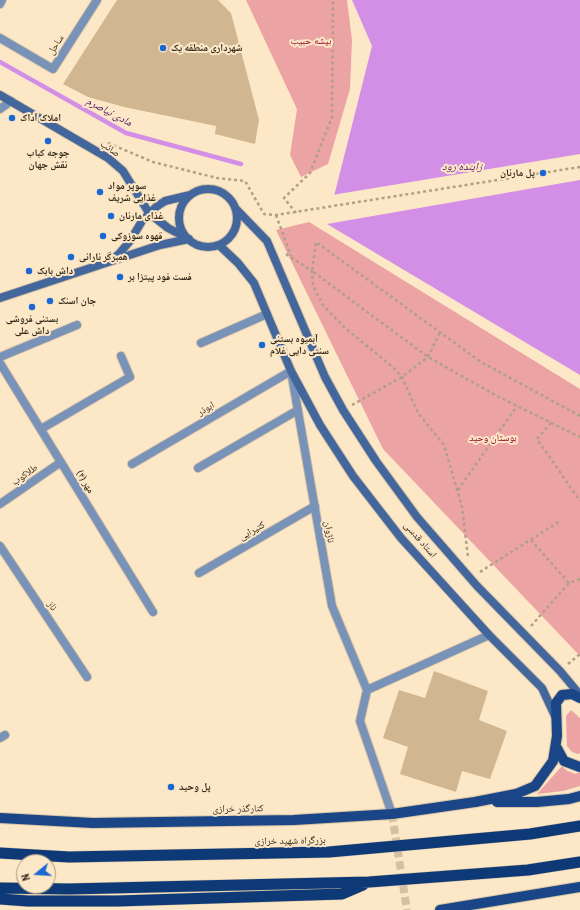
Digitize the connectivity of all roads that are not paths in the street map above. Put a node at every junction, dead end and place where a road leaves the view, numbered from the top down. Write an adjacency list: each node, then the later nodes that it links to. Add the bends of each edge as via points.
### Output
1 (2, 0): 3 (street)
2 (97, 0): 4 (street, ساحل, via 53,69)
3 (0, 4)
4 (0, 38)
5 (0, 95): 6 (main road, صائب)
6 (11, 101): 7 (street); 10 (main road, صائب, via 108,158 123,171)
7 (0, 109)
8 (191, 195): 9 (main road, via 208,189 217,190 232,201); 10 (main road, via 165,201); 11 (main road, via 180,212 183,232)
9 (236, 209): 12 (main road, via 236,222 232,234); 35 (main road, استاد قدسی, via 267,241 325,377 376,462 417,517 471,579)
10 (149, 213): 11 (main road, صائب, via 168,228); 13 (main road, via 118,255)
11 (189, 239): 12 (main road, via 203,246); 13 (main road, via 160,245)
12 (219, 245): 15 (main road, استاد قدسی, via 254,283)
13 (104, 264): 14 (main road)
14 (0, 298)
15 (267, 314): 17 (street); 21 (main road, استاد قدسی)
16 (77, 325): 19 (street)
17 (201, 343)
18 (121, 356): 23 (street, via 130,377)
19 (0, 357)
20 (0, 363): 23 (street, مهر (۴))
21 (291, 371): 22 (street, ناژوان); 25 (street, ابوذر); 32 (main road, استاد قدسی, via 320,425 353,476 401,538)
22 (298, 410): 26 (street); 28 (street, ناژوان)
23 (41, 429): 24 (street, مهر (۴))
24 (61, 462): 27 (street, طلاکوب); 31 (street, مهر (۴))
25 (132, 464)
26 (198, 468)
27 (0, 504)
28 (315, 506): 30 (street, کتیرایی); 34 (street, ناژوان, via 332,606)
29 (0, 546): 33 (street, ناز)
30 (199, 573)
31 (152, 612)
32 (489, 635): 34 (street); 36 (main road, استاد قدسی, via 542,688)
33 (87, 677)
34 (367, 690): 41 (street, via 360,721)
35 (580, 696): 36 (main road, via 562,695 556,703)
36 (555, 717): 37 (main road, استاد قدسی)
37 (557, 748): 38 (main road, via 564,761); 40 (main road, استاد قدسی, via 553,761 535,786 516,794)
38 (580, 767)
39 (580, 796): 40 (main road, via 537,802)
40 (475, 802): 41 (main road, کنارگذر خرازی)
41 (392, 814): 42 (main road, کنارگذر خرازی, via 294,820 107,823)
42 (0, 818)
43 (580, 826): 44 (highway, بزرگراه شهید خرازی, via 530,834 329,852 69,857)
44 (0, 853)
45 (580, 862): 46 (highway, via 528,870)
46 (369, 882): 48 (highway, via 69,889); 49 (highway, via 342,894 117,901)
47 (580, 887): 50 (main road)
48 (0, 888)
49 (0, 899)
50 (471, 908): 51 (main road)
51 (440, 910)

